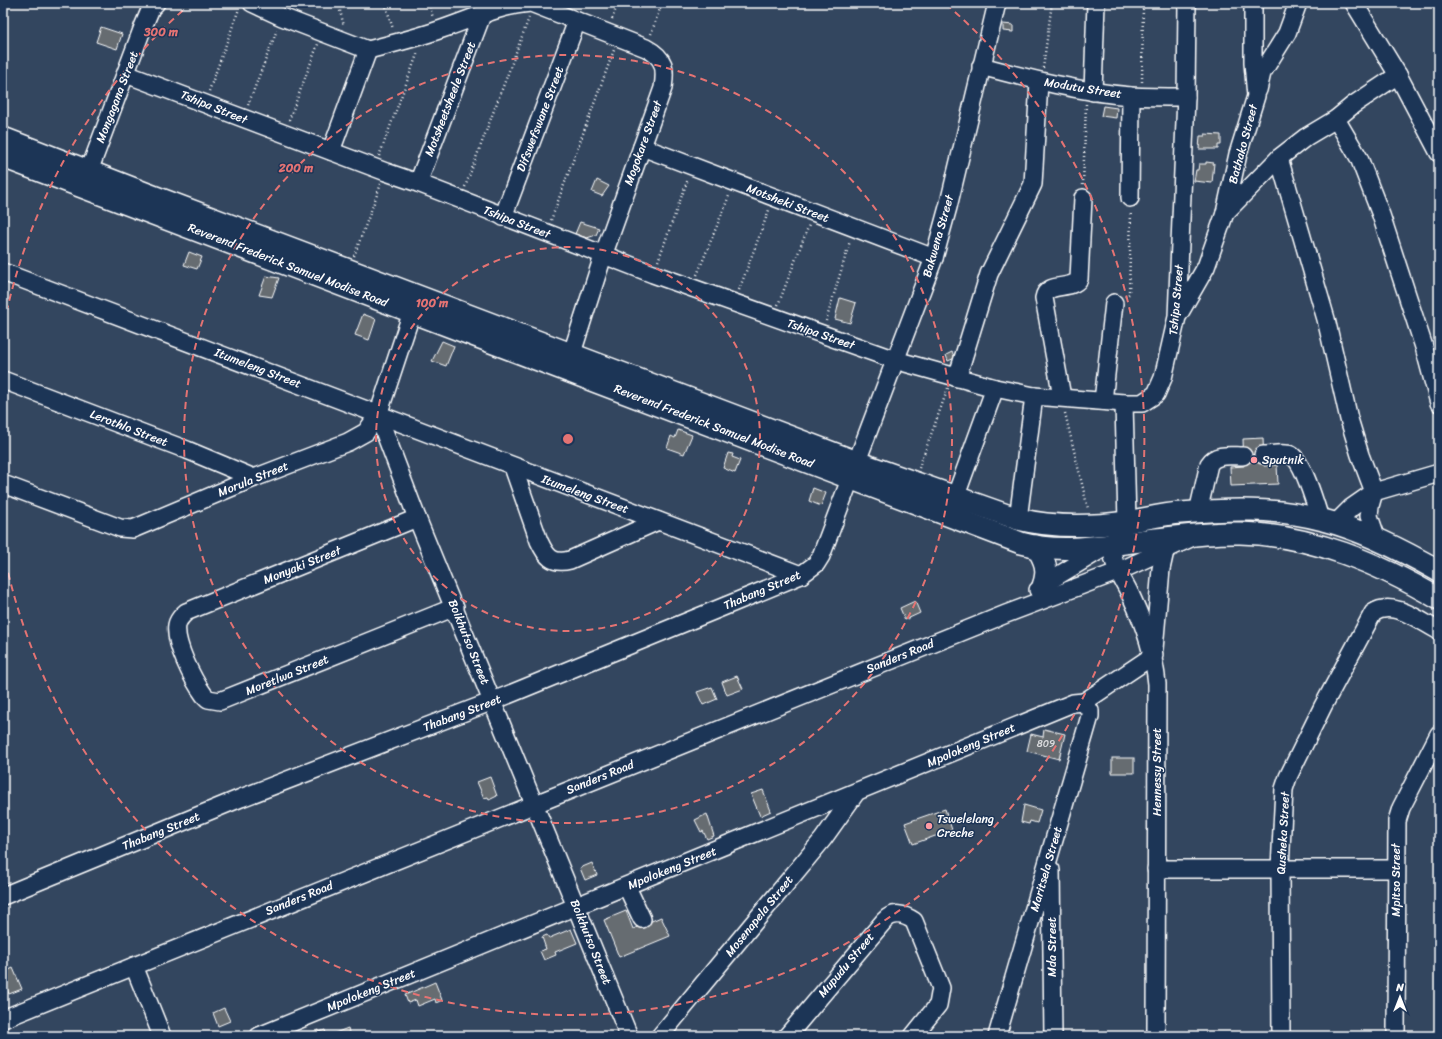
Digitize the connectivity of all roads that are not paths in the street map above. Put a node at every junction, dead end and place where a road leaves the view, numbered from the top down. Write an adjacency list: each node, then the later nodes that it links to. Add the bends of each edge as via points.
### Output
1 (156, 3): 14 (street, Mongagana Street, via 151,8)
2 (252, 3): 12 (street)
3 (997, 3): 13 (street, Bakwena Street)
4 (1096, 3): 17 (street)
5 (1187, 3): 20 (street, Tshipa Street)
6 (1253, 3): 19 (street, Bathako Street)
7 (1298, 3): 19 (street, via 1287,33 1262,73)
8 (1354, 3): 15 (street)
9 (539, 4): 10 (street, via 521,4); 11 (street, Mogokare Street)
10 (482, 15): 12 (street); 29 (street, Motsheetsheele Street)
11 (577, 21): 23 (street, Mogokare Street, via 655,52 665,68 663,88); 33 (street, Difswefswane Street)
12 (368, 50): 24 (street)
13 (981, 66): 16 (street, Modutu Street); 35 (street, Bakwena Street)
14 (126, 74): 24 (street, Tshipa Street); 28 (street, Mongagana Street)
15 (1398, 75): 21 (street); 25 (street)
16 (1040, 82): 17 (street, Modutu Street); 42 (street, via 1033,184 989,274)
17 (1090, 91): 18 (street, Modutu Street)
18 (1136, 96): 20 (street, Modutu Street); 31 (street)
19 (1256, 96): 32 (street, Bathako Street, via 1238,154)
20 (1186, 97): 39 (street, Tshipa Street)
21 (1336, 119): 27 (street, via 1306,137); 49 (street, via 1359,158 1381,215 1426,353)
22 (3, 138): 28 (main road, Reverend Frederick Samuel Modise Road)
23 (642, 147): 34 (street, Mogokare Street); 35 (street, Motsheki Street)
24 (331, 151): 29 (street, Tshipa Street)
25 (1439, 153)
26 (3, 156): 38 (main road, Reverend Frederick Samuel Modise Road)
27 (1279, 158): 32 (street); 58 (street, via 1326,319 1349,418)
28 (89, 171): 40 (main road, Reverend Frederick Samuel Modise Road)
29 (418, 182): 33 (street, Tshipa Street)
30 (1083, 198): 46 (street, via 1079,279 1073,284 1049,289 1044,298)
31 (1130, 198)
32 (1225, 213): 39 (street, Bathako Street, via 1206,267)
33 (503, 217): 34 (street, Tshipa Street)
34 (603, 256): 40 (street, Mogokare Street); 41 (street, Tshipa Street)
35 (934, 258): 41 (street, Bakwena Street)
36 (3, 272): 50 (street, Itumeleng Street)
37 (1114, 303): 47 (street)
38 (412, 312): 50 (street); 54 (main road, Reverend Frederick Samuel Modise Road)
39 (1177, 317): 48 (street, Tshipa Street, via 1163,378 1156,394 1142,403)
40 (572, 353): 54 (main road, Reverend Frederick Samuel Modise Road)
41 (895, 360): 42 (street, Tshipa Street); 54 (street, Bakwena Street)
42 (955, 377): 44 (street, Tshipa Street)
43 (3, 380): 56 (street, Lerothlo Street)
44 (995, 388): 45 (street, Tshipa Street); 59 (street)
45 (1034, 396): 46 (street, Tshipa Street); 62 (street)
46 (1062, 397): 47 (street, Tshipa Street)
47 (1103, 401): 48 (street, Tshipa Street)
48 (1124, 403): 65 (street)
49 (1439, 403)
50 (378, 415): 53 (street, Itumeleng Street); 56 (street, Morula Street, via 361,436); 61 (street, Boikhutso Street)
51 (1263, 455): 64 (street, via 1287,454 1296,459)
52 (1243, 456): 60 (street, via 1218,456 1208,464)
53 (513, 467): 63 (street, Itumeleng Street); 63 (street, Itumeleng Street, via 538,541 552,560 570,560)
54 (854, 471): 59 (main road, Reverend Frederick Samuel Modise Road, via 913,483); 69 (main road, Reverend Frederick Samuel Modise Road, via 987,530); 73 (street, Thabang Street, via 816,564)
55 (1439, 473): 58 (street)
56 (254, 478): 57 (street, Morula Street, via 129,530)
57 (3, 484)
58 (1374, 492): 64 (street); 67 (street, via 1369,516)
59 (955, 498): 62 (main road, Reverend Frederick Samuel Modise Road)
60 (1198, 512): 64 (main road, Reverend Frederick Samuel Modise Road, via 1246,509 1282,512); 65 (main road, Reverend Frederick Samuel Modise Road)
61 (417, 518): 76 (street, Boikhutso Street); 77 (street, Monyaki Street)
62 (1018, 519): 65 (main road, Reverend Frederick Samuel Modise Road, via 1063,526)
63 (658, 521): 73 (street, Itumeleng Street)
64 (1328, 521): 67 (main road, Reverend Frederick Samuel Modise Road)
65 (1127, 522): 68 (street)
66 (1196, 535): 68 (main road, Reverend Frederick Samuel Modise Road); 70 (street, Sanders Road); 75 (main road, Reverend Frederick Samuel Modise Road, via 1240,533 1310,542 1379,566)
67 (1377, 539): 71 (main road, Reverend Frederick Samuel Modise Road)
68 (1111, 544): 69 (main road, Reverend Frederick Samuel Modise Road, via 1073,549); 72 (street, Hennessy Street); 74 (street)
69 (1036, 546): 74 (main road, via 1047,572)
70 (1165, 551): 72 (street, Sanders Road); 80 (street, via 1161,569)
71 (1439, 571)
72 (1117, 572): 78 (street, Sanders Road); 80 (street, Hennessy Street, via 1131,596)
73 (801, 575): 81 (street, Thabang Street)
74 (1043, 586): 78 (street)
75 (1439, 599)
76 (455, 607): 77 (street, Moretlwa Street, via 220,701 208,699 204,695 181,650 177,626 178,620); 81 (street, Boikhutso Street)
77 (186, 612)
78 (1006, 614): 85 (street, Sanders Road)
79 (1439, 631): 88 (street, Qusheka Street, via 1393,608 1382,608 1370,617 1288,777 1282,801)
80 (1154, 655): 82 (street); 87 (street, Hennessy Street, via 1158,684)
81 (493, 701): 85 (street, Boikhutso Street); 91 (street, Thabang Street, via 241,798)
82 (1084, 702): 84 (street, Mpolokeng Street, via 1073,703); 86 (street, Maritsela Street, via 1090,716)
83 (1439, 734): 89 (street, Mpitso Street, via 1399,814 1396,830)
84 (855, 794): 90 (street, Mpolokeng Street); 99 (street, Mosenapela Street, via 823,839)
85 (534, 803): 92 (street, Boikhutso Street); 94 (street, Sanders Road)
86 (1050, 858): 102 (street, Maritsela Street); 103 (street, Mda Street)
87 (1156, 869): 88 (street); 104 (street, Hennessy Street)
88 (1280, 869): 89 (street); 105 (street, Qusheka Street)
89 (1396, 869): 106 (street, Mpitso Street)
90 (627, 887): 92 (street, Mpolokeng Street); 93 (street)
91 (3, 896)
92 (577, 907): 97 (street, Mpolokeng Street); 98 (street, Boikhutso Street)
93 (642, 919)
94 (134, 966): 95 (street, Sanders Road); 96 (street)
95 (3, 1019)
96 (162, 1036)
97 (259, 1036)
98 (629, 1036)
99 (660, 1036)
100 (787, 1036): 101 (street, Mupudu Street, via 887,917 899,914 914,921 941,988 938,1005)
101 (912, 1036)
102 (997, 1036)
103 (1053, 1036)
104 (1156, 1036)
105 (1281, 1036)
106 (1396, 1036)

